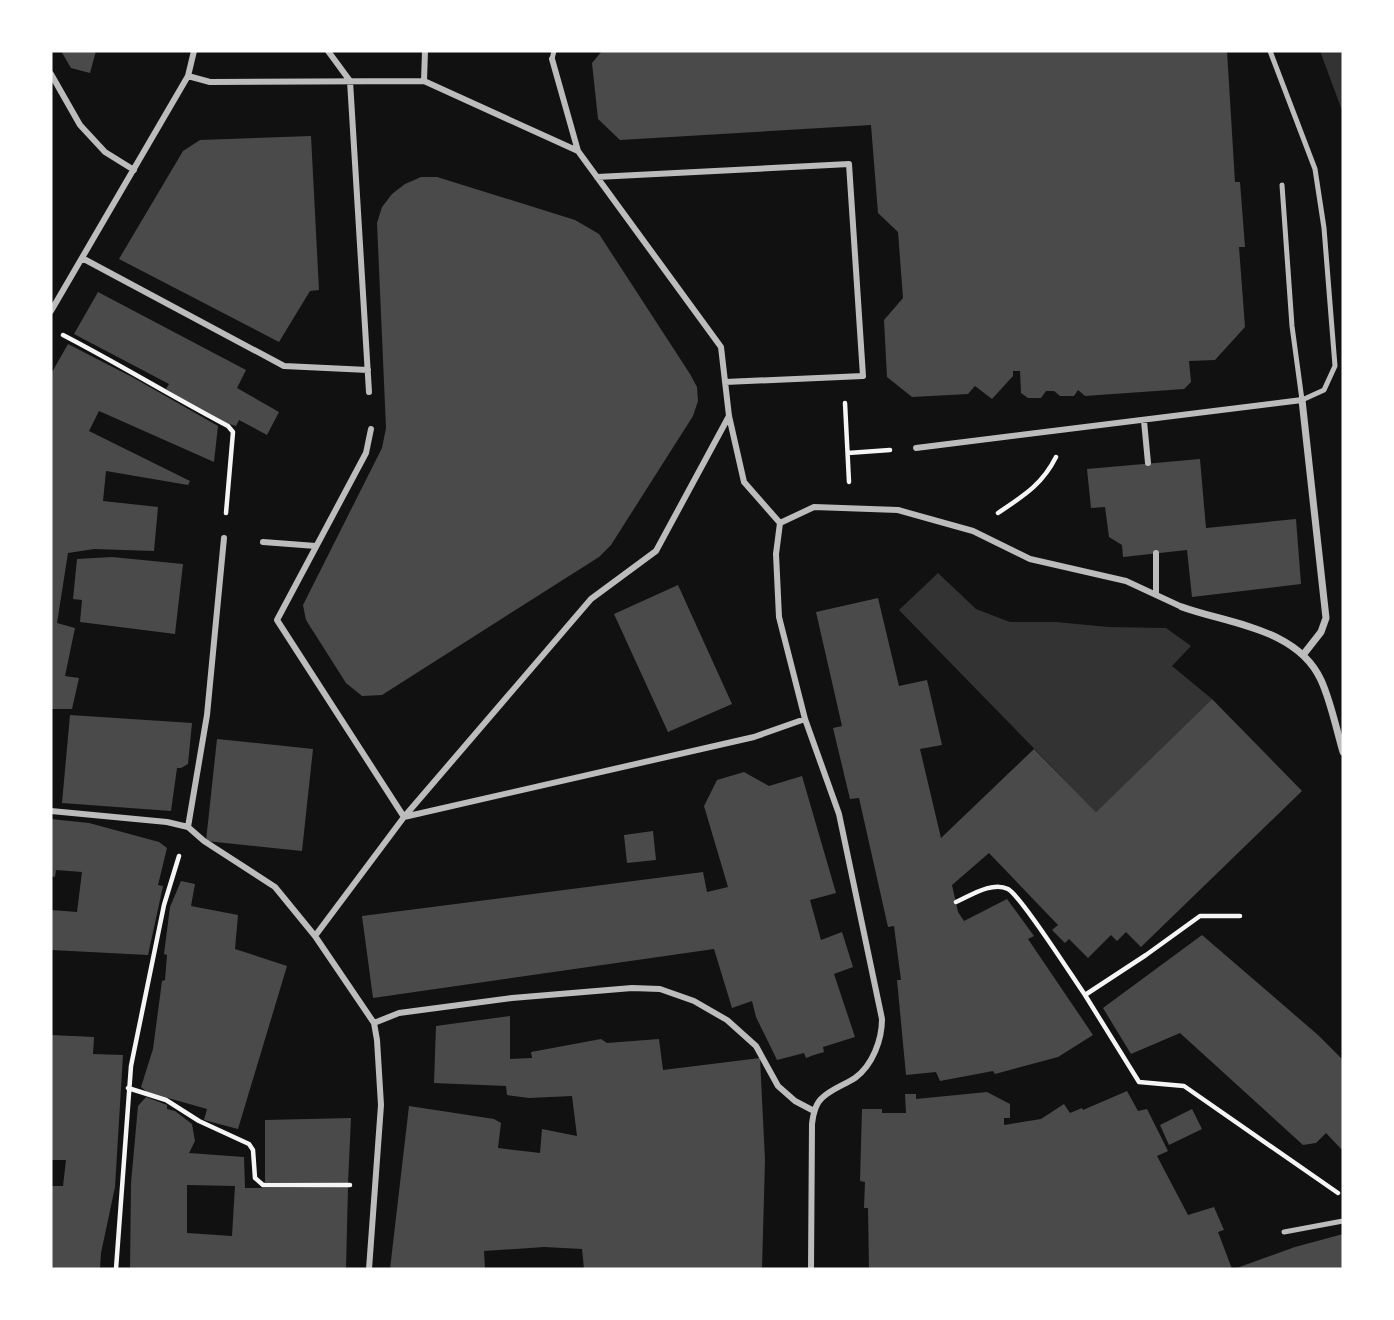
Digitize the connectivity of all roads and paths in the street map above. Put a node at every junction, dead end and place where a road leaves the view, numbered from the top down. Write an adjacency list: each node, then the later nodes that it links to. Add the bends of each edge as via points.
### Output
1 (194, 51): 8 (street)
2 (328, 51): 9 (street)
3 (425, 51): 10 (street)
4 (554, 51): 6 (lane)
5 (1269, 51): 21 (lane, via 1315,169 1324,228 1335,366 1324,390)
6 (552, 59): 11 (street)
7 (51, 74): 12 (street, via 79,125 106,152)
8 (188, 76): 9 (street, via 210,82); 12 (street)
9 (350, 81): 10 (street); 18 (street)
10 (424, 81): 11 (street)
11 (578, 151): 13 (street)
12 (134, 170): 15 (street)
13 (597, 177): 19 (street, via 721,347); 19 (street, via 849,164 863,376)
14 (1282, 185): 21 (lane)
15 (82, 258): 16 (street); 18 (street, via 284,366)
16 (51, 311)
17 (62, 335): 34 (path, via 233,432)
18 (368, 370): 20 (street)
19 (725, 382): 23 (street)
20 (369, 392)
21 (1302, 400): 24 (street); 40 (street, via 1326,618)
22 (845, 405): 29 (path)
23 (729, 416): 32 (street, via 744,482); 44 (street, via 656,551 591,599)
24 (1144, 421): 26 (street); 30 (street)
25 (371, 429): 36 (street, via 366,453)
26 (1064, 430): 27 (street); 33 (path, via 1047,475)
27 (916, 448)
28 (862, 452): 29 (path)
29 (848, 453): 31 (path)
30 (1149, 463)
31 (850, 507): 32 (street, via 814,507); 33 (street, via 898,510)
32 (780, 523): 41 (street, via 776,555 779,617)
33 (973, 531): 38 (street, via 1031,559 1126,581)
34 (224, 538): 45 (street, via 207,715)
35 (263, 542): 36 (street)
36 (316, 546): 44 (street, via 276,620)
37 (1156, 553): 38 (street)
38 (1156, 595): 39 (street)
39 (1182, 607): 40 (street, via 1282,639)
40 (1303, 655): 42 (street, via 1320,678)
41 (805, 719): 44 (street, via 754,737); 52 (street, via 838,814 882,1019 872,1059 858,1076 820,1099)
42 (1343, 752)
43 (51, 811): 45 (street)
44 (404, 817): 48 (street)
45 (188, 827): 48 (street, via 275,887); 51 (path, via 164,905)
46 (956, 902): 49 (path, via 990,887 1008,889)
47 (1240, 916): 49 (path, via 1200,916)
48 (315, 936): 50 (street)
49 (1085, 995): 54 (path, via 1139,1082 1184,1087)
50 (374, 1023): 52 (street, via 399,1013 512,998 660,989 694,1000 727,1020 764,1057 778,1086); 53 (street, via 381,1105)
51 (128, 1088): 53 (path, via 166,1100 249,1144 255,1178 262,1185); 57 (path)
52 (814, 1111): 59 (street)
53 (375, 1187): 58 (street)
54 (1343, 1197)
55 (1343, 1221): 56 (lane)
56 (1284, 1232)
57 (116, 1269)
58 (369, 1269)
59 (811, 1269)

